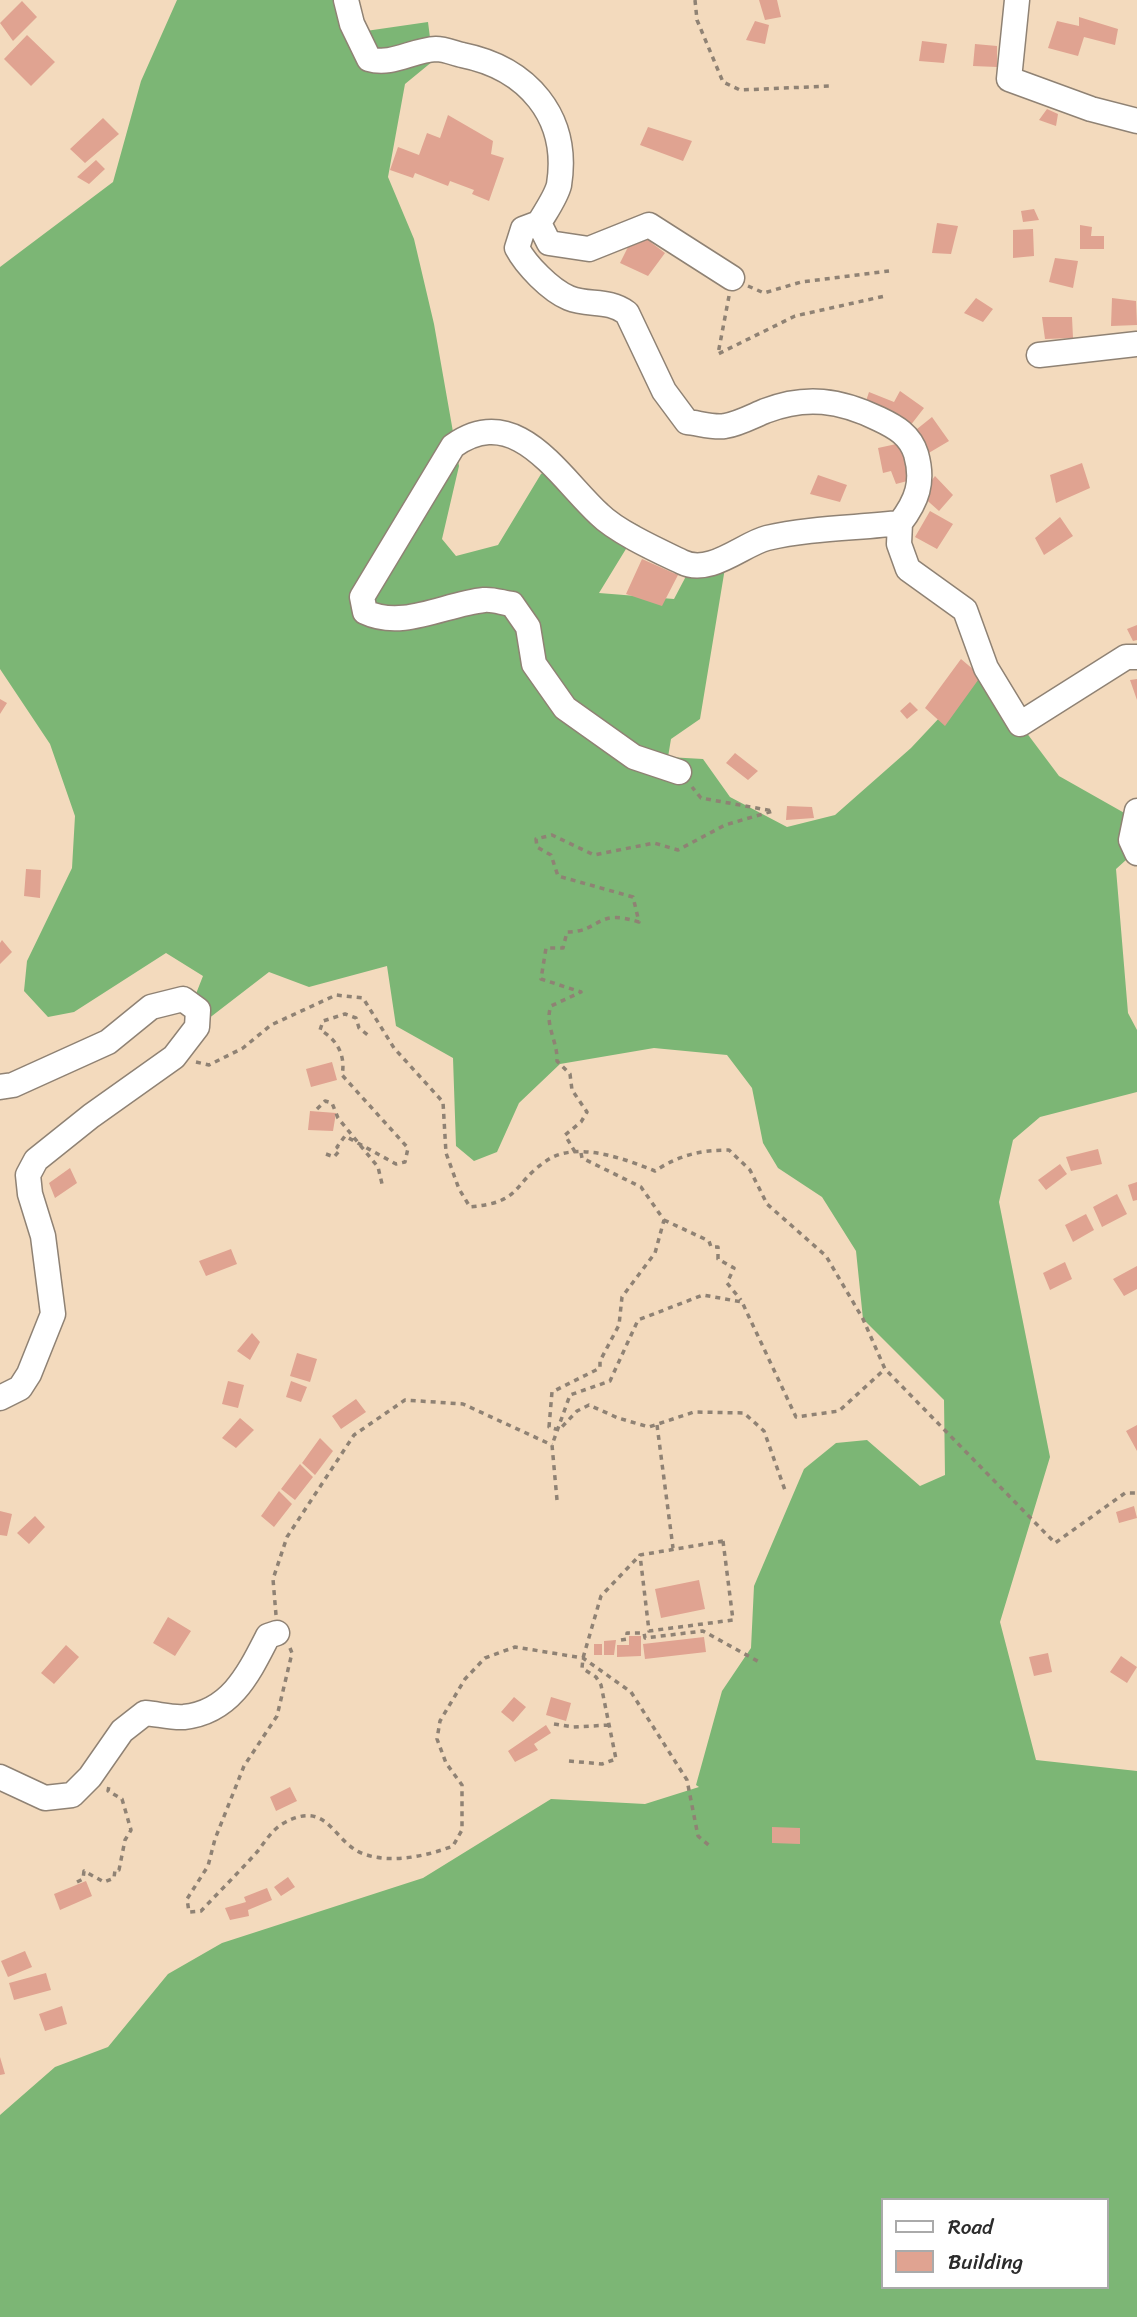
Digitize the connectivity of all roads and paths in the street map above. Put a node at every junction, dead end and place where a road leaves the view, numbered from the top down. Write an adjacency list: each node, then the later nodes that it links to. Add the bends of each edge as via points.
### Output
1 (346, 0): 6 (street, via 369,59 381,62 436,49 488,60 533,88 553,124 561,154 558,188)
2 (695, 0): 4 (path, via 697,20 723,82 740,90)
3 (1017, 0): 5 (street, via 1009,79)
4 (830, 86)
5 (1137, 121)
6 (539, 223): 8 (street, via 550,243 589,249 649,225); 12 (street, via 523,229 517,248 526,265 569,298 617,306 627,313 664,391 687,422 724,427 787,402 824,400 851,406 898,428 913,444 921,470 913,507)
7 (889, 271): 8 (path, via 801,282 764,293)
8 (732, 278): 9 (path, via 718,354 795,316)
9 (885, 296)
10 (1137, 344): 11 (street)
11 (1039, 355)
12 (900, 523): 13 (street, via 899,544 908,569 965,610 986,668 1020,724 1126,657); 14 (street, via 765,538 722,561 686,564 600,516 562,473 507,432 482,430 453,446 362,597 365,612 379,618 407,618 486,600 512,604 528,627 534,664 565,708 634,757)
13 (1137, 657)
14 (679, 772): 21 (path, via 701,798 773,811 725,825 678,850 654,843 594,855 552,835 536,839 537,847 551,855 558,876 633,897 639,922 619,916 598,920 582,932 567,933 563,948 546,948 541,979 581,992 551,1006 548,1015 558,1045 557,1061 570,1073 572,1090 587,1112 565,1135)
15 (1137, 811): 16 (street, via 1131,840)
16 (1137, 853)
17 (369, 1036): 23 (path, via 356,1018 345,1014 323,1021 320,1030 333,1037 344,1063 342,1075 408,1148 405,1162 396,1164 345,1136 334,1157)
18 (174, 1057): 19 (street, via 197,1027 198,1010 183,999 151,1007 108,1042); 21 (path, via 209,1065 243,1048 271,1025 336,995 363,998 394,1048 443,1102 446,1153 470,1207 497,1205 547,1160); 28 (street, via 36,1160 29,1175 30,1194 43,1236 53,1314 29,1374 20,1388)
19 (0, 1087)
20 (317, 1109): 24 (path, via 325,1101 332,1103 338,1118 378,1167)
21 (575, 1152): 22 (path)
22 (581, 1153): 25 (path, via 582,1158 641,1187); 27 (path, via 620,1157 655,1171 674,1158 729,1150 750,1170 768,1204 826,1256 863,1319)
23 (326, 1154)
24 (383, 1188)
25 (664, 1220): 26 (path, via 718,1247 718,1259 734,1268 727,1283); 30 (path, via 655,1253 622,1297 619,1325 600,1368 552,1392 550,1427)
26 (742, 1302): 27 (path, via 796,1417 839,1411); 30 (path, via 703,1295 638,1320 610,1381 570,1395)
27 (885, 1369): 33 (path, via 1055,1543 1125,1493)
28 (0, 1398)
29 (657, 1425): 30 (path, via 618,1418 589,1405); 32 (path, via 694,1412 744,1413 764,1431); 35 (path)
30 (559, 1430): 31 (path)
31 (552, 1445): 34 (path); 37 (path, via 463,1404 405,1400 354,1435 287,1537 273,1579)
32 (786, 1493)
33 (1137, 1493)
34 (556, 1500)
35 (673, 1548): 36 (path); 36 (path, via 723,1541 733,1620 649,1631)
36 (640, 1555): 39 (path, via 601,1596)
37 (277, 1633): 39 (path, via 286,1638 292,1653 277,1716 244,1766 208,1866 187,1899 189,1912 201,1911 280,1825 299,1817 321,1818 349,1846 373,1857 426,1855 453,1846 462,1830 462,1785 446,1763 437,1739 440,1721 464,1679 485,1658 515,1647); 44 (street, via 268,1636 246,1679 220,1707 184,1717 145,1713 122,1731)
38 (621, 1640): 40 (path, via 627,1639 627,1633 643,1633 645,1638 703,1630)
39 (583, 1658): 42 (path, via 582,1668 601,1685); 46 (path, via 631,1692 687,1780 698,1836)
40 (761, 1663)
41 (554, 1724): 42 (path)
42 (610, 1726): 43 (path, via 616,1759 611,1763)
43 (569, 1761)
44 (94, 1770): 45 (street, via 72,1795 45,1798); 47 (path, via 109,1781 108,1791 122,1799 131,1830 114,1878 104,1882 83,1871 83,1879)
45 (0, 1777)
46 (712, 1848)
47 (77, 1882)

